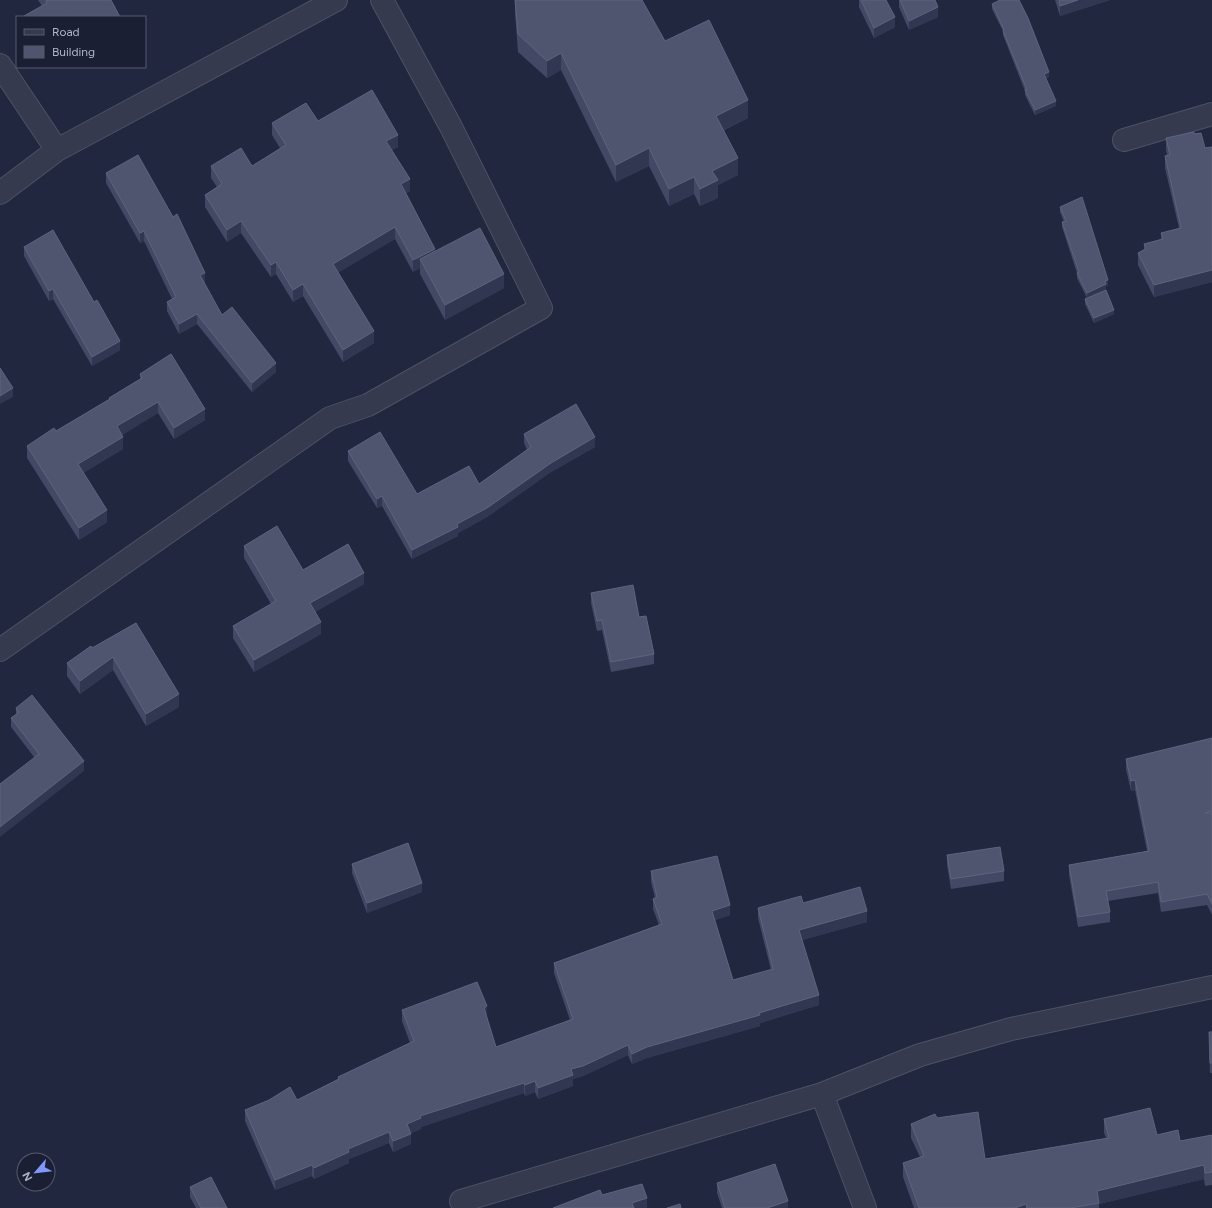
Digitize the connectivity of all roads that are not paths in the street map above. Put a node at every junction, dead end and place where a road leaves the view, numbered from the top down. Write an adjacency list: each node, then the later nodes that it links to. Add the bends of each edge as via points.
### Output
1 (336, 0): 6 (street)
2 (382, 0): 8 (street, via 451,127 541,308 368,405 330,418)
3 (0, 65): 6 (street)
4 (1212, 114): 5 (street)
5 (1124, 140)
6 (57, 150): 7 (street)
7 (0, 194)
8 (0, 650)
9 (1212, 987): 10 (street, via 1011,1029 920,1055)
10 (822, 1094): 11 (street); 12 (street)
11 (461, 1201)
12 (865, 1208)

